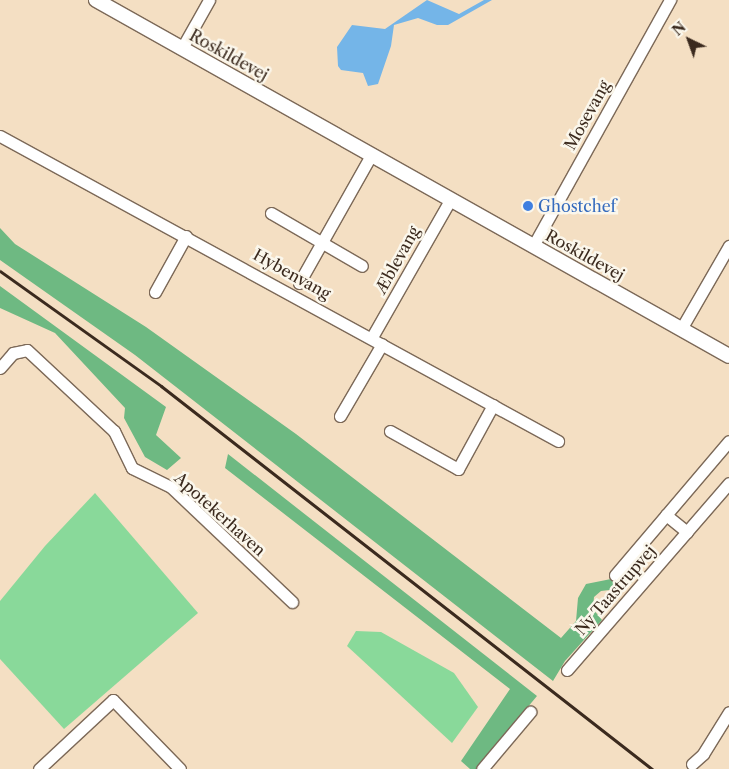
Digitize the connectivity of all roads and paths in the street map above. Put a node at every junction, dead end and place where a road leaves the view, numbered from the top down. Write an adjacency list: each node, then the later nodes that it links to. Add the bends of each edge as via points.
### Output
1 (96, 0): 4 (street, Roskildevej)
2 (209, 0): 4 (street)
3 (670, 0): 11 (street, Mosevang)
4 (182, 48): 6 (street, Roskildevej)
5 (0, 136): 9 (street, Hybenvang)
6 (371, 155): 7 (street, Roskildevej); 10 (street)
7 (450, 200): 11 (street, Roskildevej); 17 (street, Æblevang)
8 (271, 213): 10 (street)
9 (186, 236): 14 (street, Hybenvang); 15 (street)
10 (322, 241): 13 (street); 14 (street)
11 (533, 246): 16 (street, Roskildevej)
12 (729, 246): 16 (street)
13 (362, 266)
14 (296, 288): 17 (street, Hybenvang)
15 (155, 292)
16 (681, 329): 18 (street, Roskildevej)
17 (377, 340): 20 (street, Hybenvang); 21 (street)
18 (729, 356)
19 (0, 368): 29 (street, Apotekerhaven, via 13,353 28,350 114,431 132,468 171,487)
20 (493, 405): 22 (street, via 458,468); 23 (street, Hybenvang)
21 (340, 416)
22 (390, 431)
23 (558, 441)
24 (729, 441): 26 (street, Ny Taastrupvej)
25 (729, 482): 27 (street, Ny Taastrupvej)
26 (666, 515): 27 (street); 28 (street, Ny Taastrupvej)
27 (687, 532): 30 (street, Ny Taastrupvej)
28 (615, 575)
29 (292, 602)
30 (567, 670)
31 (530, 712): 36 (street)
32 (729, 712): 33 (street, via 703,754)
33 (692, 764)
34 (38, 769): 35 (street, via 113,700)
35 (180, 769)
36 (482, 769)

